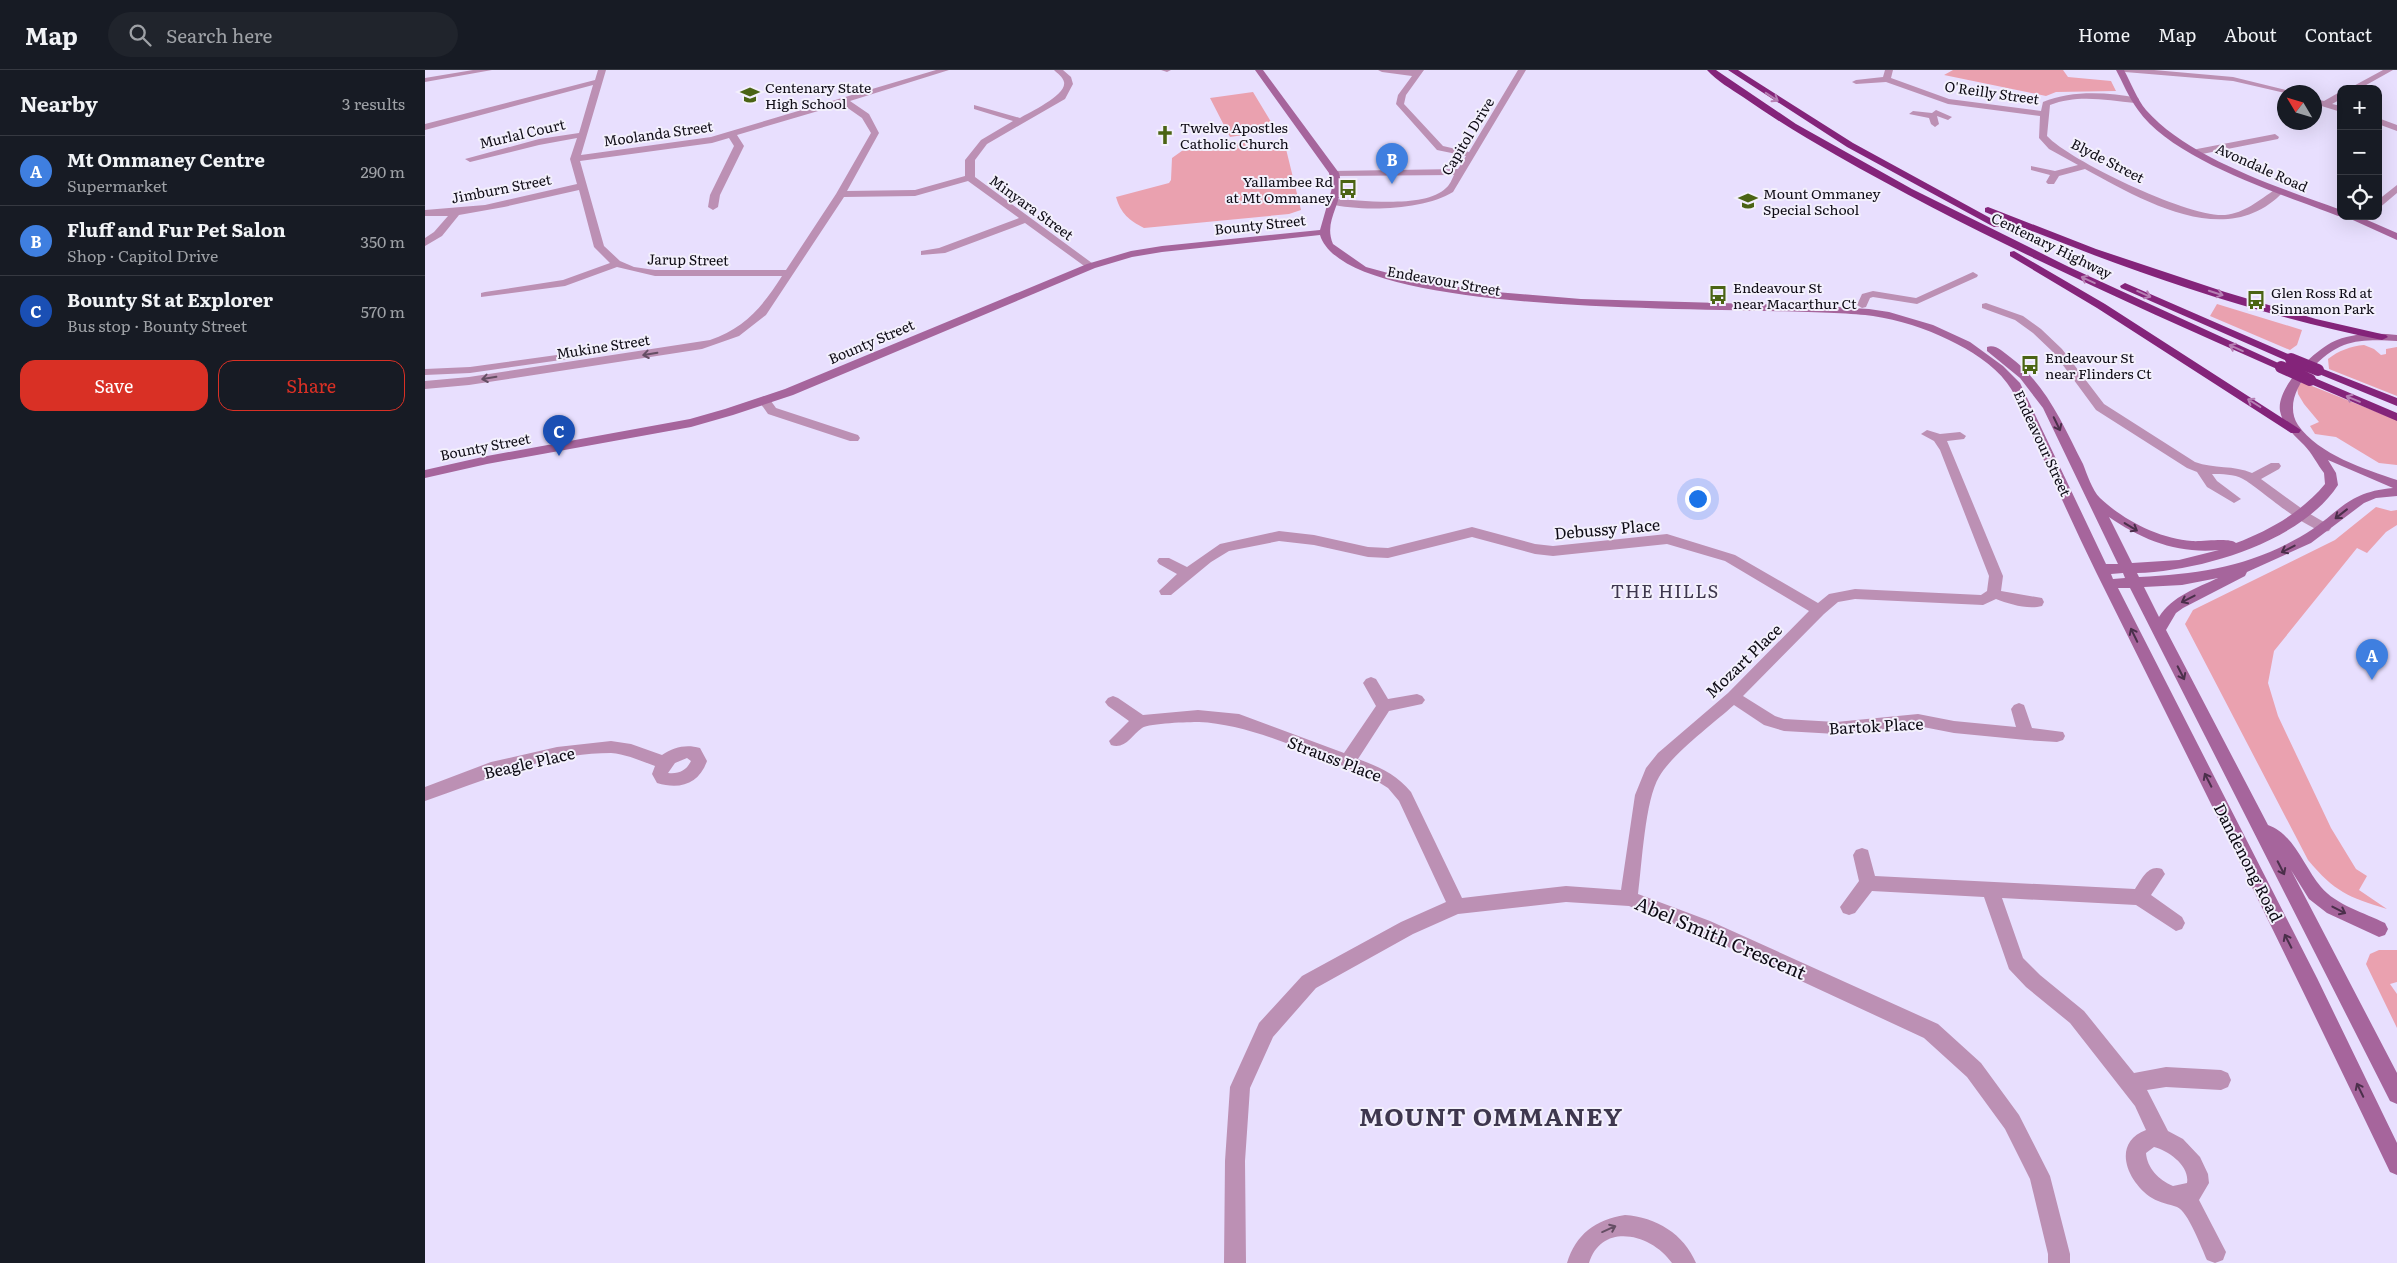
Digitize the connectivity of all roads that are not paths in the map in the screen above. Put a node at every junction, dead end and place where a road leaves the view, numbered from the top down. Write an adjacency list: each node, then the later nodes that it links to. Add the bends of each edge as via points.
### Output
1 (488, 70): 15 (street)
2 (602, 70): 16 (street, Jarup Street)
3 (945, 70): 22 (street, Moolanda Street)
4 (1058, 70): 32 (street, Minyara Street, via 1069,84 1062,97)
5 (1259, 70): 48 (main road)
6 (1382, 70): 13 (street)
7 (1522, 70): 41 (street, Capitol Drive)
8 (1711, 70): 39 (highway, Centenary Highway)
9 (1732, 70): 47 (highway, Centenary Highway, one-way to 47)
10 (2120, 70): 21 (main road, Avondale Road)
11 (2125, 70): 19 (street, via 2233,79)
12 (2389, 70): 18 (street)
13 (1419, 72): 41 (street, via 1399,101 1402,107 1440,148)
14 (1888, 74): 17 (street); 23 (street, O'Reilly Street)
15 (425, 80)
16 (598, 82): 34 (street); 36 (street, Jarup Street)
17 (1856, 82)
18 (2360, 85)
19 (2277, 89)
20 (2337, 97): 25 (street)
21 (2135, 100): 29 (street, via 2064,97 2046,104); 40 (main road, Avondale Road, via 2163,131)
22 (844, 101): 37 (street, Moolanda Street); 53 (street, Mukine Street, via 866,116 875,133)
23 (1948, 101): 29 (street, O'Reilly Street); 31 (street)
24 (2322, 103): 25 (street)
25 (2325, 104): 27 (street)
26 (977, 107): 32 (street)
27 (2337, 108)
28 (1913, 114): 31 (street)
29 (2045, 114): 44 (street, Blyde Street, via 2042,136 2045,141)
30 (1948, 117): 31 (street)
31 (1935, 118)
32 (1021, 121): 49 (street, Minyara Street, via 985,142 975,153 970,160)
33 (2382, 122): 35 (street)
34 (425, 127)
35 (2397, 128)
36 (581, 135): 42 (street, Murlal Court); 43 (street, Jarup Street)
37 (732, 135): 43 (street, Moolanda Street, via 694,144); 56 (street, via 739,146 715,195)
38 (2275, 137): 40 (street)
39 (1823, 145): 79 (highway, Centenary Highway, one-way to 39, bridge, via 2035,254); 80 (highway, one-way to 39, via 2093,301 1984,237 1856,169 1831,154)
40 (2197, 152): 52 (main road, Avondale Road, via 2219,166)
41 (1472, 154): 46 (street, Capitol Drive)
42 (470, 159)
43 (575, 159): 50 (street, Jarup Street)
44 (2087, 165): 45 (street, via 2053,178); 52 (street, Blyde Street, via 2171,207 2209,216 2243,214)
45 (2034, 168)
46 (1461, 172): 48 (street); 54 (street, Capitol Drive, via 1451,190 1431,201)
47 (1897, 172): 74 (highway, one-way to 74, via 1914,174 1986,209 2103,256 2271,310); 78 (highway, Centenary Highway, one-way to 78, bridge, via 2083,267)
48 (1334, 174): 54 (main road, via 1337,187)
49 (970, 178): 53 (street, via 915,193); 60 (street, Minyara Street)
50 (582, 186): 58 (street, Jimburn Street); 66 (street, Jarup Street, via 599,247)
51 (2397, 188): 55 (street)
52 (2279, 191): 59 (main road, Avondale Road)
53 (841, 194): 68 (street, Mukine Street)
54 (1333, 202): 62 (main road)
55 (2382, 202)
56 (713, 207)
57 (425, 213): 58 (street, Jimburn Street)
58 (455, 213): 64 (street)
59 (2337, 213)
60 (1026, 219): 65 (street); 67 (street, Minyara Street)
61 (2362, 220): 63 (main road)
62 (1325, 232): 67 (main road, Bounty Street, via 1162,249); 72 (main road, Endeavour Street, via 1347,252 1373,267 1407,276 1500,291); 99 (main road, Endeavour Street, via 1329,245 1347,262 1367,272 1402,282 1524,299 1856,311 1903,318 1941,331 1985,355 2014,382)
63 (2397, 237)
64 (425, 244)
65 (925, 254)
66 (617, 264): 68 (street, Jarup Street, via 655,273); 70 (street, via 565,283)
67 (1091, 266): 77 (main road, Bounty Street)
68 (788, 273): 71 (street, Mukine Street)
69 (1973, 275): 72 (street, via 1917,300 1873,294 1866,296)
70 (485, 295)
71 (770, 303): 75 (street, Mukine Street, via 746,321 694,338 470,370); 76 (street, Mukine Street, one-way to 76, via 740,333 697,347)
72 (1862, 305): 90 (main road, Endeavour Street, one-way to 90, via 1902,312 1946,327 1984,344 2015,366 2032,382 2049,408)
73 (1986, 306): 85 (street, via 2019,318 2037,331 2059,351 2100,407 2191,465)
74 (2392, 337): 80 (main road, via 2352,340 2331,348 2295,381 2285,403)
75 (425, 372)
76 (425, 385)
77 (764, 400): 82 (street, via 772,411); 86 (main road, Bounty Street, via 691,423)
78 (2397, 402)
79 (2397, 417)
80 (2295, 430): 83 (main road)
81 (1960, 436): 102 (street, via 1933,436 1946,450 1996,576)
82 (854, 438)
83 (2309, 443): 88 (main road, via 2356,469); 92 (main road, via 2330,473 2332,485)
84 (2275, 466): 87 (street)
85 (2203, 469): 87 (street, via 2230,471); 91 (street, via 2212,484)
86 (425, 474)
87 (2253, 479): 92 (street)
88 (2397, 485)
89 (2397, 492): 93 (main road, one-way to 93, via 2362,498)
90 (2092, 498): 94 (main road, one-way to 94, via 2134,529 2162,541 2198,547); 96 (main road, Endeavour Street)
91 (2234, 499)
92 (2300, 514): 93 (street); 94 (main road)
93 (2324, 528): 97 (main road, one-way to 97)
94 (2259, 539): 96 (main road, via 2190,562)
95 (1164, 561): 98 (street)
96 (2126, 566): 99 (main road); 100 (main road, Dandenong Road)
97 (2249, 567): 100 (main road, via 2182,580); 105 (main road, one-way to 105, via 2178,604 2171,609)
98 (1188, 574): 101 (street, Debussy Place); 104 (street, Debussy Place, via 1225,547 1279,536 1388,553 1472,532 1553,551 1667,539 1730,558)
99 (2105, 576): 100 (main road); 134 (main road, Dandenong Road, one-way to 99)
100 (2134, 582): 105 (main road, Dandenong Road)
101 (1166, 591)
102 (1995, 594): 103 (street, Mozart Place); 104 (street, Mozart Place, via 1983,600 1855,594 1834,598)
103 (2037, 602)
104 (1819, 610): 107 (street, Mozart Place)
105 (2159, 629): 119 (main road, Dandenong Road, one-way to 119)
106 (1371, 683): 110 (street)
107 (1733, 697): 113 (street, Bartok Place, via 1770,721 1784,725 1836,728 1918,720); 125 (street, Mozart Place, via 1664,758 1652,774 1643,794)
108 (1417, 700): 110 (street)
109 (1113, 702): 112 (street)
110 (1384, 706): 116 (street)
111 (2019, 709): 113 (street)
112 (1140, 721): 115 (street); 116 (street, Strauss Place, via 1198,716 1239,720)
113 (2026, 734): 114 (street, Bartok Place)
114 (2057, 736)
115 (1117, 741)
116 (1348, 761): 126 (street, Strauss Place, via 1387,778 1401,790)
117 (664, 763): 118 (street, Beagle Place, via 631,750 611,748 557,753 491,769)
118 (425, 794)
119 (2259, 825): 129 (main road, one-way to 129, via 2291,855 2315,893 2333,907); 132 (main road, Dandenong Road, one-way to 132)
120 (1861, 854): 122 (street)
121 (2156, 874): 124 (street)
122 (1868, 883): 123 (street); 127 (street)
123 (1990, 889): 124 (street); 131 (street, via 2017,963 2033,981 2077,1017)
124 (2139, 897): 128 (street)
125 (1629, 898): 126 (street, Abel Smith Crescent, via 1566,894); 140 (street, Abel Smith Crescent, via 1704,927 1931,1031 1974,1070 2012,1122 2039,1176)
126 (1457, 906): 137 (street, Abel Smith Crescent, via 1407,928 1309,982 1266,1030 1239,1087)
127 (1849, 907)
128 (2177, 923)
129 (2379, 929)
130 (2221, 1080): 131 (street, via 2166,1076)
131 (2130, 1083): 133 (street, via 2142,1099)
132 (2397, 1094)
133 (2160, 1137): 135 (street, via 2184,1150 2196,1169 2196,1188); 135 (street, via 2145,1138 2139,1143 2135,1158 2138,1168 2148,1182 2162,1192)
134 (2397, 1165)
135 (2183, 1197): 136 (street, via 2195,1211)
136 (2215, 1252)
137 (1235, 1263)
138 (1578, 1263): 139 (street, one-way to 139, via 1592,1239 1614,1226 1626,1224 1659,1235 1675,1248)
139 (1685, 1263)
140 (2059, 1263)

